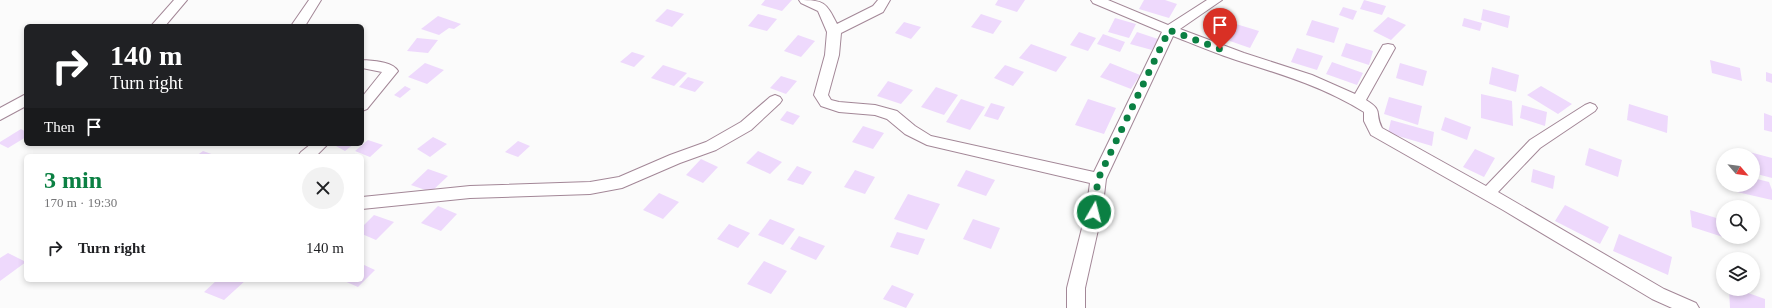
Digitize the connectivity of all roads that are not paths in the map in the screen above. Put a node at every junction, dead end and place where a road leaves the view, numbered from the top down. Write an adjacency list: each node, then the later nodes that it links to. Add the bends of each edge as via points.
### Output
1 (181, 0): 7 (street)
2 (315, 0): 8 (street)
3 (805, 0): 10 (street, via 823,9)
4 (884, 0): 10 (street, via 878,9)
5 (1097, 0): 9 (street)
6 (1216, 0): 9 (street)
7 (160, 24)
8 (299, 24)
9 (1169, 30): 15 (street, via 1330,86); 21 (street)
10 (834, 31): 21 (street, via 832,55 821,95 826,104 875,110 892,115 910,130 928,140)
11 (1388, 48): 15 (street)
12 (364, 64): 16 (street, via 391,71)
13 (24, 100): 18 (street)
14 (775, 100): 23 (street, via 746,126 712,146 622,182 590,188 470,192)
15 (1358, 101): 22 (street, via 1371,110 1371,121 1376,131)
16 (364, 104)
17 (1590, 108): 22 (street, via 1535,144)
18 (0, 115)
19 (318, 146): 20 (street)
20 (308, 154)
21 (1098, 179): 24 (street, via 1094,212 1076,288)
22 (1487, 194): 25 (street, via 1658,294)
23 (364, 203)
24 (1076, 308)
25 (1690, 308)

